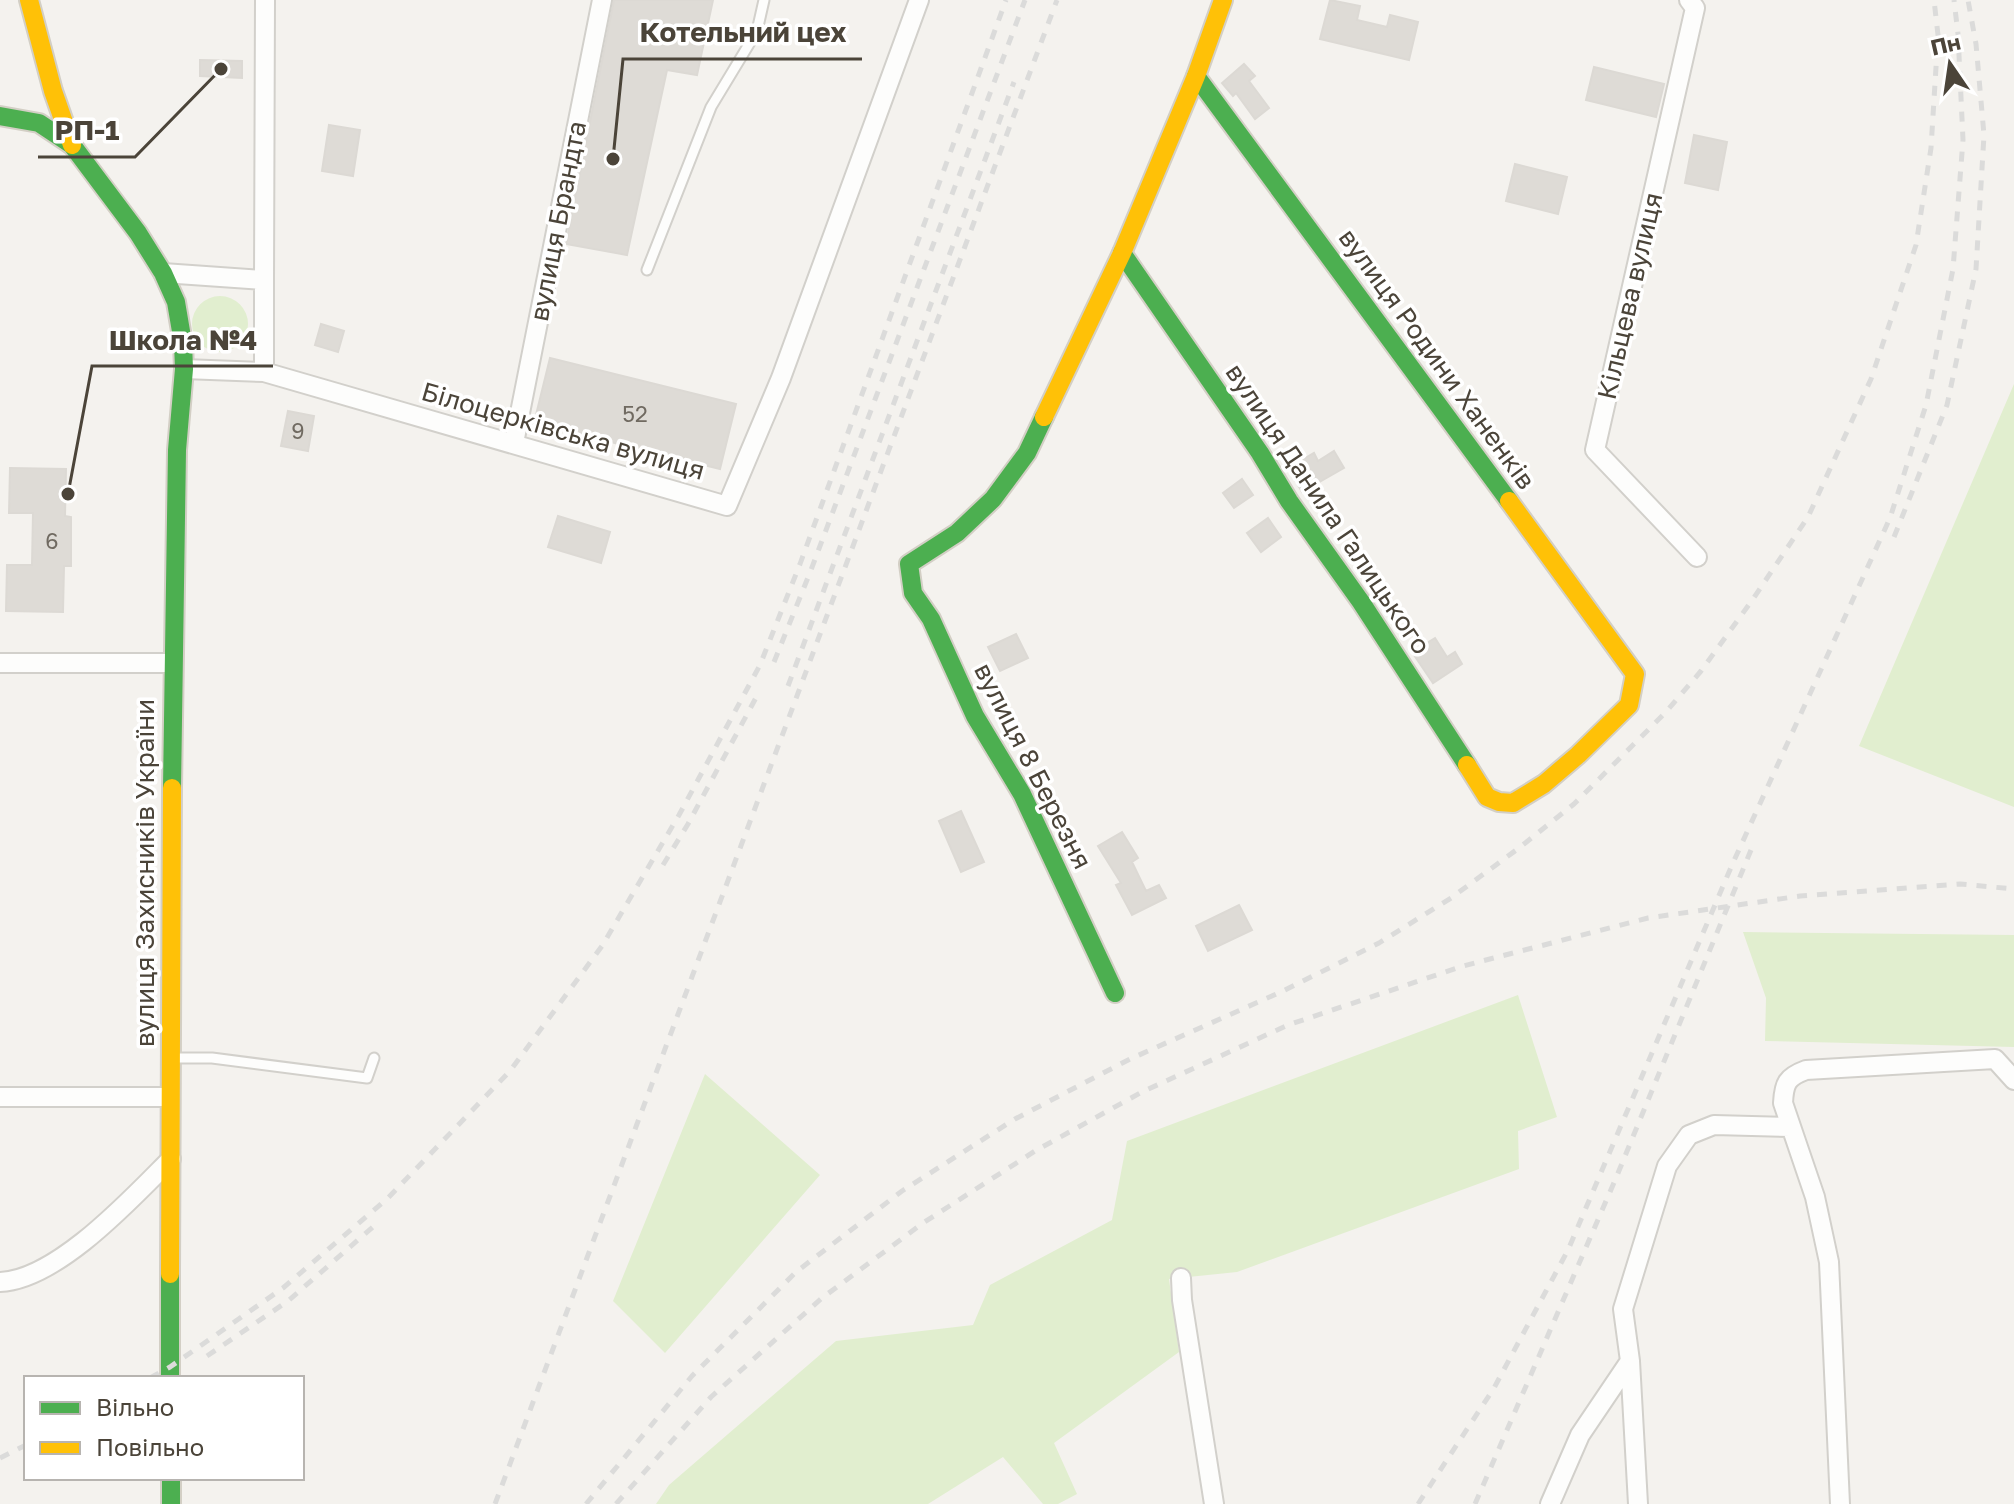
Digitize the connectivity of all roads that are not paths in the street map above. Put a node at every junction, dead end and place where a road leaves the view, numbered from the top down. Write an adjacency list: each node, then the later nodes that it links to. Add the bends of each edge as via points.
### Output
1 (29, 0): 10 (street)
2 (265, 0): 14 (street)
3 (602, 0): 17 (street, вулиця Брандта)
4 (764, 0): 12 (lane, via 757,31 711,107)
5 (919, 0): 17 (street, Білоцерківська вулиця, via 781,378 727,506)
6 (1223, 0): 8 (street)
7 (1689, 0): 18 (street, Кільцева вулиця, via 1695,8 1595,450)
8 (1196, 76): 11 (street); 21 (street, вулиця Родини Ханенків, via 1635,674 1629,705 1544,784 1513,803)
9 (0, 116): 10 (street, via 39,123)
10 (72, 145): 13 (street)
11 (1122, 253): 21 (street, вулиця Данила Галицького, via 1361,602); 22 (street, вулиця 8 Березня, via 1027,453 993,499 957,533 909,564 913,593 931,619 975,716 1022,794)
12 (647, 270)
13 (163, 273): 14 (street); 15 (street, via 176,302)
14 (264, 280): 16 (street)
15 (184, 369): 16 (street, Білоцерківська вулиця); 20 (street, вулиця Захисників України)
16 (264, 372): 17 (street, Білоцерківська вулиця)
17 (514, 443)
18 (1697, 557)
19 (0, 663): 20 (street)
20 (173, 663): 23 (street, вулиця Захисників України)
21 (1487, 797)
22 (1115, 993)
23 (170, 1058): 24 (lane, via 212,1058 367,1078); 27 (street, вулиця Захисників України)
24 (374, 1058)
25 (2014, 1080): 28 (street, via 1995,1059 1806,1070 1784,1086)
26 (0, 1097): 27 (street)
27 (170, 1097): 29 (street, вулиця Захисників України)
28 (1790, 1127): 32 (street, via 1714,1125 1689,1135 1667,1166 1623,1309); 39 (street, via 1815,1197 1829,1262)
29 (171, 1159): 31 (street, via 118,1212 64,1255 14,1282); 33 (street, вулиця Захисників України)
30 (1181, 1278): 36 (street)
31 (0, 1282)
32 (1630, 1361): 37 (street, via 1580,1435); 38 (street)
33 (170, 1376)
34 (171, 1480): 35 (street)
35 (171, 1504)
36 (1214, 1504)
37 (1550, 1504)
38 (1638, 1504)
39 (1840, 1504)

